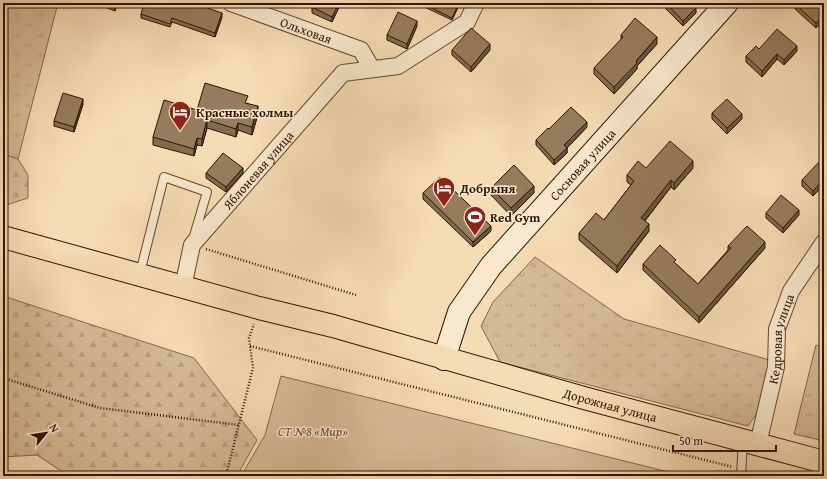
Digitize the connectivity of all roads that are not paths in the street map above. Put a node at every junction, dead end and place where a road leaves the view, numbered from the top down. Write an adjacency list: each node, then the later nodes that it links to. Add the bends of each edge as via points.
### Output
1 (232, 3): 4 (street, Ольховая, via 361,50)
2 (476, 3): 4 (street, Яблоневая улица, via 467,22 452,33 398,66)
3 (727, 3): 10 (street, Сосновая улица, via 488,270 458,312)
4 (372, 69): 7 (street, Яблоневая улица, via 343,73)
5 (3, 237): 8 (main road, Дорожная улица)
6 (824, 242): 11 (street, Кедровая улица, via 791,291 777,329 776,367)
7 (192, 245): 8 (lane, via 207,192 164,177); 9 (street, Яблоневая улица)
8 (139, 274): 9 (main road, Дорожная улица)
9 (183, 287): 10 (main road, Дорожная улица, via 332,326)
10 (444, 359): 11 (main road, Дорожная улица)
11 (750, 442): 12 (main road, Дорожная улица); 13 (lane)
12 (824, 462)
13 (741, 472)

